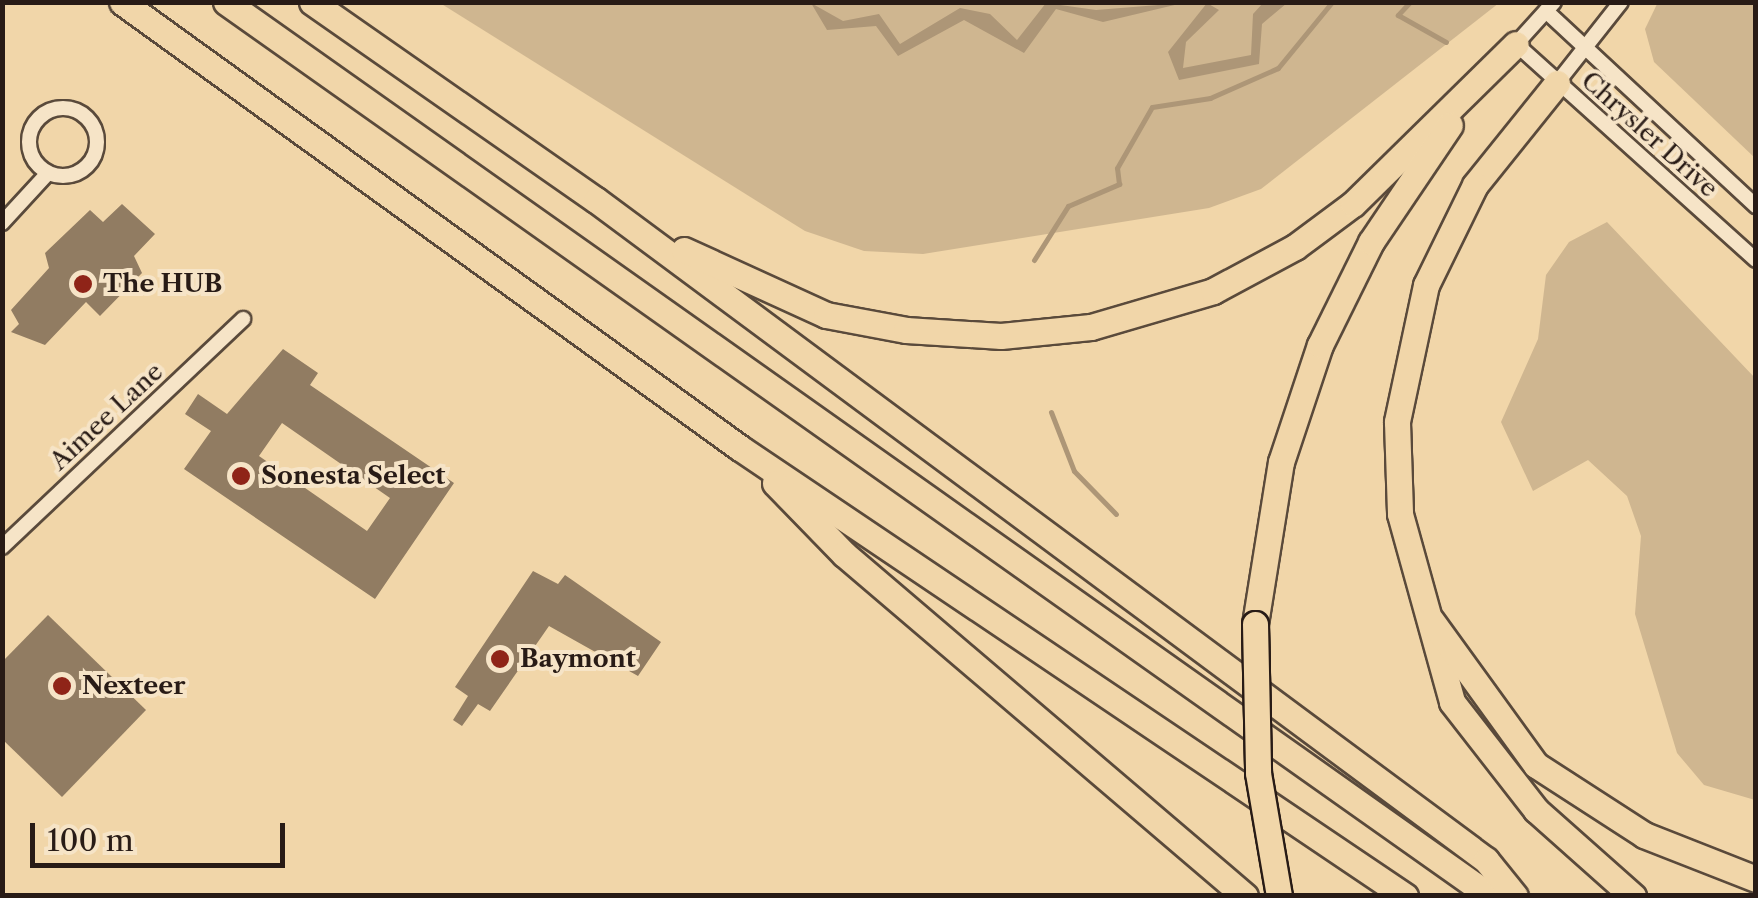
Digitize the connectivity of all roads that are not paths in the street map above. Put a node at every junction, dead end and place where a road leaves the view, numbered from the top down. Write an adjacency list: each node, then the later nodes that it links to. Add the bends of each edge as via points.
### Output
1 (122, 2): 15 (highway)
2 (226, 2): 22 (highway)
3 (312, 2): 10 (highway)
4 (1621, 2): 7 (street, Chrysler Drive)
5 (1550, 7): 6 (street, Chrysler Drive); 7 (street, Chrysler Drive)
6 (1516, 44): 8 (street, Chrysler Drive); 10 (highway, via 1353,204 1295,246 1212,291 1091,327 1001,336 826,315 744,284); 20 (highway, bridge, via 1409,181 1320,344 1281,462 1255,624 1256,753)
7 (1585, 46): 8 (street, Chrysler Drive); 11 (street, Chrysler Drive)
8 (1557, 83): 13 (street, Chrysler Drive); 17 (highway, via 1476,185 1414,322 1396,468)
9 (48, 173): 9 (street, via 30,152 31,128 47,111 75,110 96,132 93,157 78,173); 12 (street)
10 (596, 200): 23 (highway, via 1486,860)
11 (1756, 206)
12 (2, 222)
13 (1756, 260)
14 (244, 320): 16 (street, Aimee Lane)
15 (740, 448): 19 (highway, via 844,554); 21 (highway, via 1160,722)
16 (2, 547)
17 (1420, 603): 18 (highway, via 1536,765 1644,835); 24 (highway, via 1452,702 1497,768)
18 (1756, 879)
19 (1245, 896)
20 (1279, 896)
21 (1405, 896)
22 (1490, 896)
23 (1515, 896)
24 (1632, 896)

